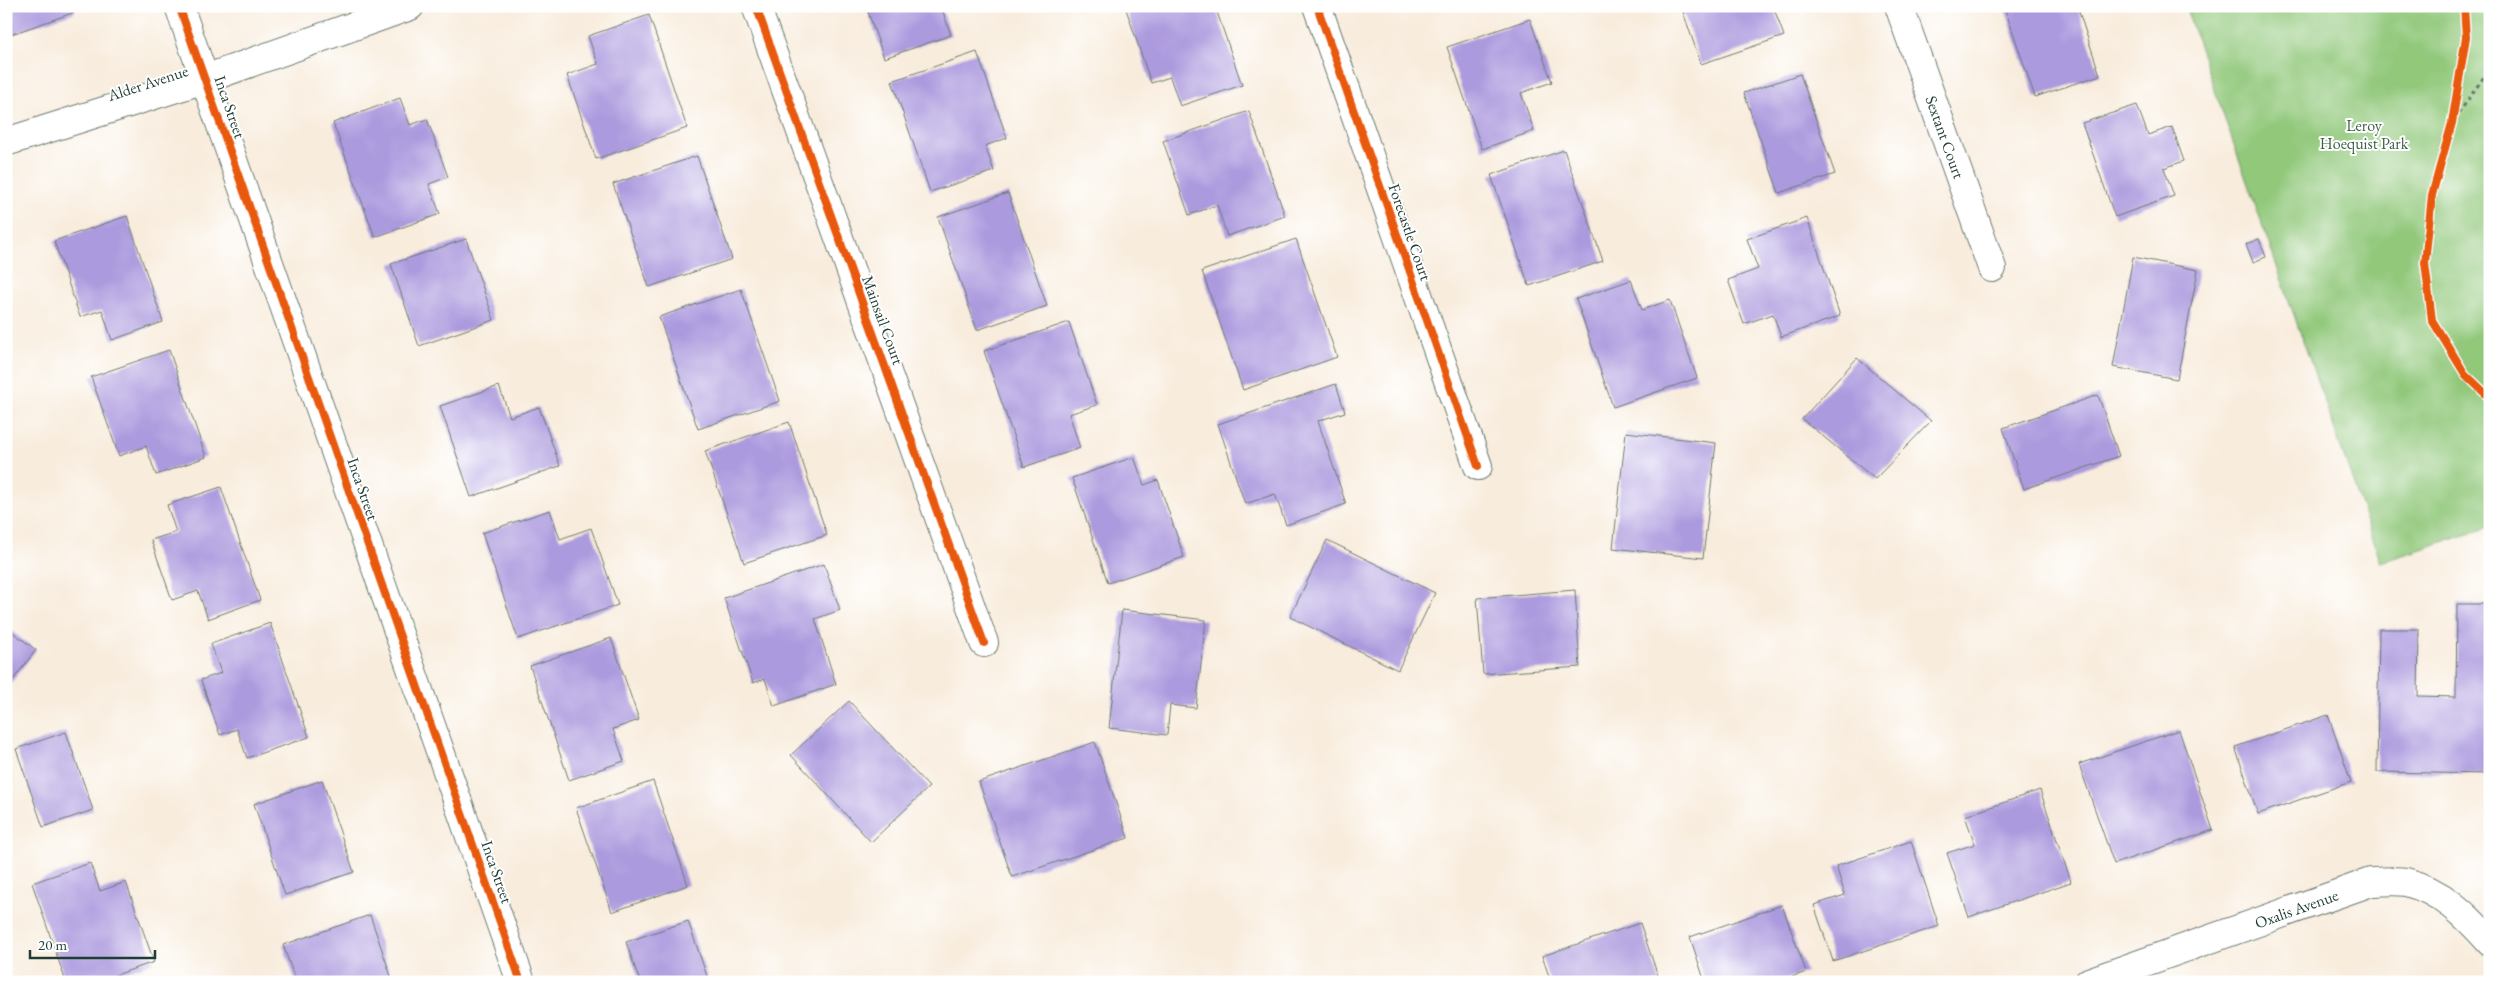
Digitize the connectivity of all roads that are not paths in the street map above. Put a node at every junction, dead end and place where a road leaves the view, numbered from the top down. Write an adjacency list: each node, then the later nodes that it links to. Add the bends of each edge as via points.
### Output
1 (179, 6): 6 (street, Inca Street)
2 (410, 6): 6 (street, Alder Avenue)
3 (756, 6): 10 (street, Mainsail Court)
4 (1317, 6): 9 (street, Forecastle Court)
5 (1898, 6): 8 (street, Sextant Court)
6 (205, 79): 7 (street, Alder Avenue); 12 (street, Inca Street)
7 (6, 142)
8 (1992, 268)
9 (1478, 466)
10 (984, 643)
11 (2490, 942): 13 (street, Oxalis Avenue, via 2467,915 2438,894 2405,882 2371,882)
12 (521, 982)
13 (2088, 982)

